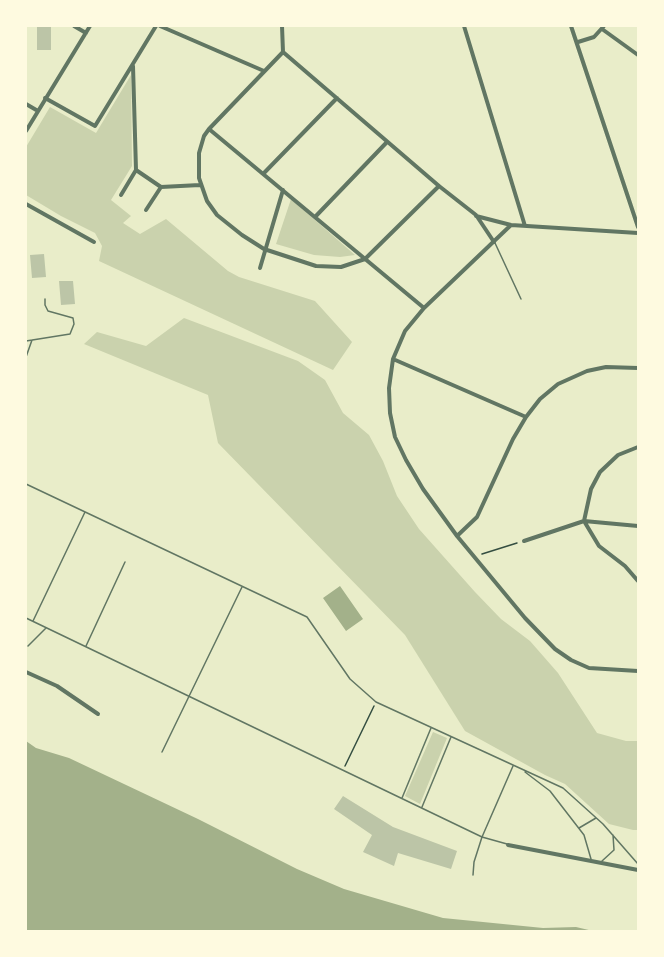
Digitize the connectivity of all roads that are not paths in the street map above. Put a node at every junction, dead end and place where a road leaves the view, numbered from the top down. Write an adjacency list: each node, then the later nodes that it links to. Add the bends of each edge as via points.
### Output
1 (74, 26): 8 (street)
2 (90, 26): 8 (street)
3 (158, 26): 12 (street); 13 (street)
4 (282, 26): 10 (street)
5 (464, 26): 35 (street)
6 (571, 26): 9 (street)
7 (603, 27): 9 (street, via 589,39); 11 (street)
8 (86, 33): 14 (street)
9 (578, 42): 30 (street)
10 (283, 52): 13 (street); 15 (street)
11 (639, 55)
12 (133, 64): 14 (street, via 95,126); 21 (street)
13 (264, 71): 18 (street)
14 (45, 98): 17 (street)
15 (337, 98): 20 (street); 22 (street)
16 (26, 104): 17 (street)
17 (38, 111): 19 (street)
18 (209, 129): 22 (street); 23 (street, via 199,153)
19 (26, 131)
20 (387, 142): 24 (street); 33 (street)
21 (136, 170): 25 (street); 27 (street)
22 (264, 173): 26 (street)
23 (200, 185): 25 (street); 40 (street, via 217,215)
24 (439, 186): 32 (street); 41 (street)
25 (161, 187): 31 (street)
26 (283, 190): 33 (street); 40 (street)
27 (121, 195)
28 (639, 201): 30 (street)
29 (26, 204): 38 (street)
30 (631, 204): 36 (street)
31 (146, 210)
32 (476, 215): 34 (street); 39 (street)
33 (315, 218): 41 (street)
34 (511, 225): 35 (street); 39 (street)
35 (525, 226): 37 (street)
36 (639, 226)
37 (639, 233)
38 (94, 242)
39 (494, 242): 44 (lane); 45 (street)
40 (264, 249): 41 (street, via 324,267 349,266); 42 (street)
41 (365, 259): 45 (street)
42 (260, 268)
43 (45, 299): 46 (lane, via 48,310 68,315 74,324 70,334)
44 (520, 299)
45 (424, 308): 49 (street, via 405,331)
46 (32, 340): 47 (lane); 48 (lane)
47 (26, 341)
48 (26, 357)
49 (393, 359): 51 (street); 57 (street, via 389,400 395,437 423,489)
50 (639, 368): 51 (street, via 606,366 577,374 549,391)
51 (526, 417): 57 (street, via 477,517)
52 (639, 447): 55 (street, via 618,455 600,472 591,489)
53 (26, 484): 54 (lane)
54 (86, 511): 61 (lane); 63 (lane)
55 (585, 521): 56 (street); 58 (street); 60 (street, via 599,546)
56 (639, 526)
57 (457, 536): 67 (street, via 525,618 563,655 597,669)
58 (524, 541)
59 (125, 562): 66 (lane)
60 (639, 581)
61 (242, 586): 69 (lane); 71 (lane, via 307,616 350,679 376,702)
62 (26, 618): 63 (lane)
63 (33, 621): 64 (lane)
64 (47, 628): 65 (lane); 66 (lane)
65 (28, 646)
66 (86, 647): 69 (lane)
67 (639, 671)
68 (26, 672): 70 (street, via 57,686)
69 (189, 698): 73 (lane); 76 (lane)
70 (98, 714)
71 (432, 727): 72 (lane); 76 (lane)
72 (451, 736): 74 (lane); 77 (lane)
73 (162, 752)
74 (514, 765): 75 (lane); 81 (lane)
75 (522, 769): 78 (lane, via 563,788); 79 (lane, via 550,791)
76 (402, 799): 77 (lane)
77 (422, 808): 81 (lane)
78 (596, 818): 79 (lane); 80 (lane)
79 (578, 828): 83 (lane)
80 (613, 835): 84 (lane, via 614,850); 85 (lane)
81 (482, 837): 82 (lane); 87 (lane)
82 (508, 845): 83 (street)
83 (592, 860): 84 (street)
84 (599, 863): 86 (street)
85 (639, 864)
86 (639, 870)
87 (473, 875)

